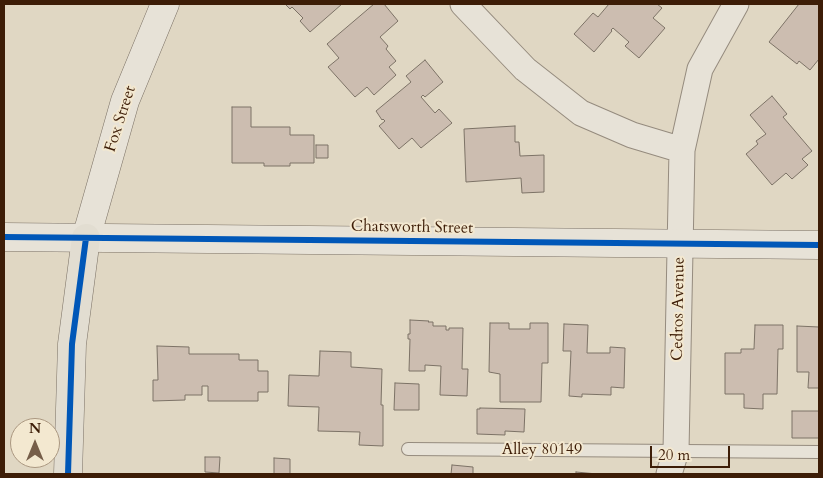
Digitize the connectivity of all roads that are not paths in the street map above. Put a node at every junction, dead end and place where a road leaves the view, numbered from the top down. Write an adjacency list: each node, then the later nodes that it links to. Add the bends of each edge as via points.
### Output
1 (165, 4): 6 (main road, Fox Street, via 125,101)
2 (463, 4): 4 (street, via 525,69 581,113 632,135)
3 (736, 4): 4 (street, Cedros Avenue, via 700,69)
4 (682, 150): 7 (street, Cedros Avenue)
5 (4, 237): 6 (main road, Chatsworth Street)
6 (86, 238): 7 (main road, Chatsworth Street); 12 (main road, via 72,344)
7 (680, 244): 8 (main road, Chatsworth Street); 10 (street, Cedros Avenue)
8 (819, 245)
9 (408, 449): 10 (lane, Alley 80149)
10 (676, 451): 11 (lane, Alley 80149); 13 (street, Cedros Avenue)
11 (819, 452)
12 (68, 474)
13 (669, 474)

